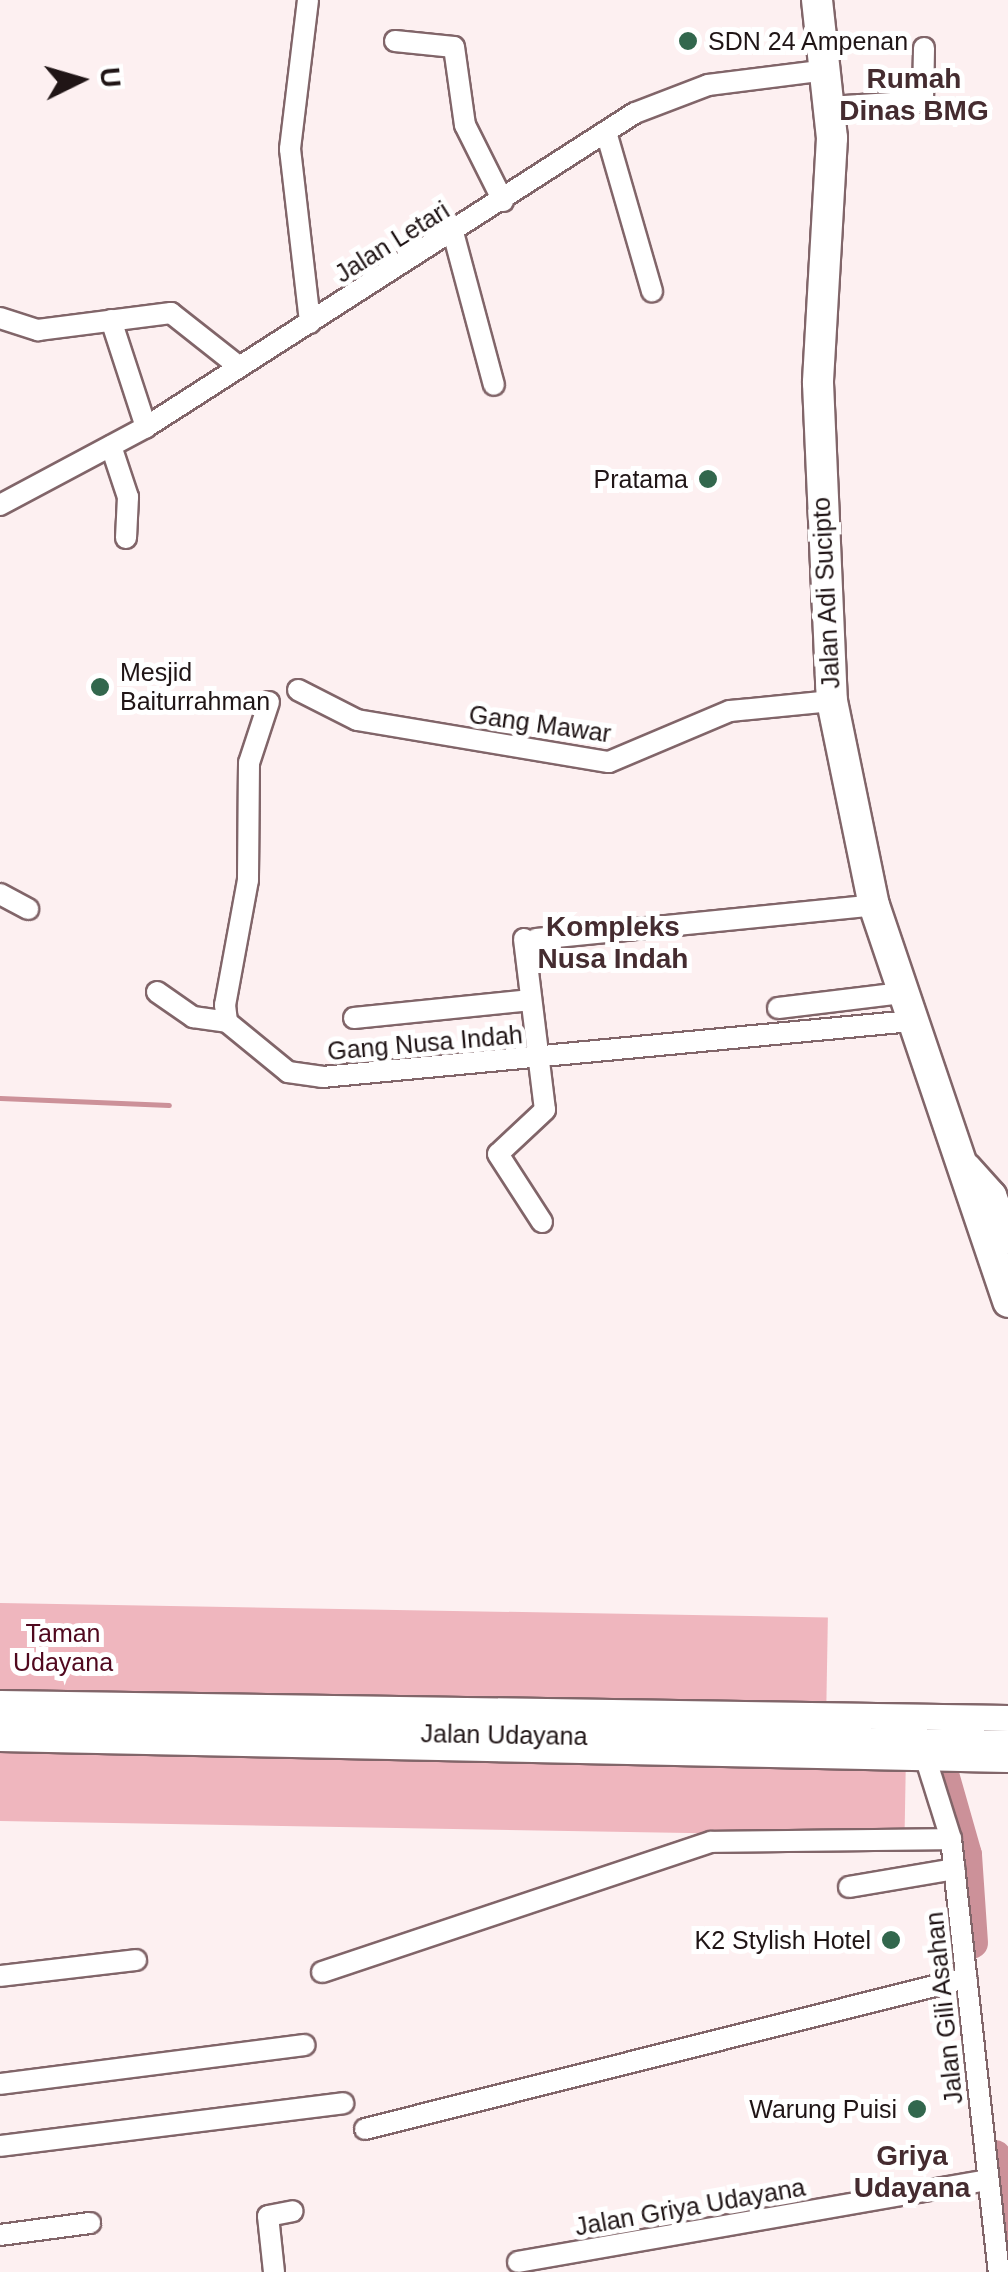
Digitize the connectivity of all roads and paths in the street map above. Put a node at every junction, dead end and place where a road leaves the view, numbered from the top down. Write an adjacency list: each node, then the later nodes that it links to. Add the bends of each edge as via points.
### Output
1 (308, 0): 13 (street, via 290,148)
2 (816, 0): 5 (highway, Jalan Adi Sucipto)
3 (396, 41): 8 (street, via 454,47 465,124)
4 (924, 48): 6 (street, via 923,101)
5 (804, 72): 6 (highway, Jalan Adi Sucipto); 7 (street, Jalan Letari, via 680,93)
6 (830, 106): 21 (highway, Jalan Adi Sucipto, via 818,383)
7 (606, 132): 8 (street, Jalan Letari); 10 (street)
8 (503, 201): 9 (street, Jalan Letari)
9 (454, 236): 13 (street, Jalan Letari); 15 (street)
10 (652, 291)
11 (0, 318): 12 (street, via 38,330)
12 (111, 320): 14 (street, via 172,313); 16 (street)
13 (310, 322): 14 (street, Jalan Letari)
14 (238, 366): 16 (street, Jalan Letari)
15 (494, 385)
16 (146, 427): 17 (street, Jalan Letari)
17 (111, 446): 18 (street, Jalan Letari); 19 (street, via 128,497)
18 (0, 505)
19 (126, 538)
20 (298, 690): 21 (street, Gang Mawar, via 357,720 609,762 730,711)
21 (832, 701): 24 (highway, Jalan Adi Sucipto)
22 (270, 702): 31 (street, via 249,764 248,880 230,946)
23 (0, 894): 25 (street)
24 (863, 907): 27 (street, via 530,939); 28 (highway, Jalan Adi Sucipto)
25 (28, 909)
26 (158, 992): 31 (street, Gang Nusa Indah, via 199,1020)
27 (531, 1000): 30 (street); 32 (street)
28 (906, 1007): 29 (street); 32 (street, Gang Nusa Indah); 33 (highway, Jalan Adi Sucipto)
29 (778, 1008)
30 (354, 1018)
31 (227, 1022): 32 (street, Gang Nusa Indah, via 303,1077)
32 (536, 1059): 34 (street, via 543,1118 498,1154)
33 (966, 1168): 35 (highway, Jalan Adi Sucipto, via 991,1196); 36 (highway, Jalan Adi Sucipto, via 968,1204)
34 (542, 1222)
35 (1008, 1239)
36 (1008, 1302)
37 (0, 1704): 38 (main road, Jalan Udayana)
38 (49, 1715): 39 (main road, Jalan Udayana); 40 (main road, Jalan Udayana); 43 (main road, Jalan Udayana)
39 (1008, 1718)
40 (0, 1725)
41 (0, 1741): 43 (street)
42 (1008, 1743): 43 (main road, Jalan Udayana)
43 (923, 1751): 44 (street); 45 (street, Jalan Gili Asahan)
44 (1008, 1762)
45 (950, 1840): 46 (street, Jalan Gili Asahan); 49 (street, via 711,1842)
46 (954, 1869): 47 (street); 51 (street, Jalan Gili Asahan)
47 (849, 1887)
48 (136, 1960): 50 (street)
49 (322, 1972)
50 (0, 1976)
51 (966, 1978): 55 (street); 57 (street, Jalan Gili Asahan)
52 (305, 2046): 53 (street)
53 (0, 2084)
54 (343, 2103): 56 (street)
55 (366, 2129)
56 (0, 2146)
57 (988, 2180): 61 (street, Jalan Griya Udayana); 63 (street, Jalan Gili Asahan)
58 (293, 2211): 62 (street, via 268,2216)
59 (90, 2223): 60 (street)
60 (0, 2236)
61 (518, 2262)
62 (274, 2272)
63 (999, 2272)

